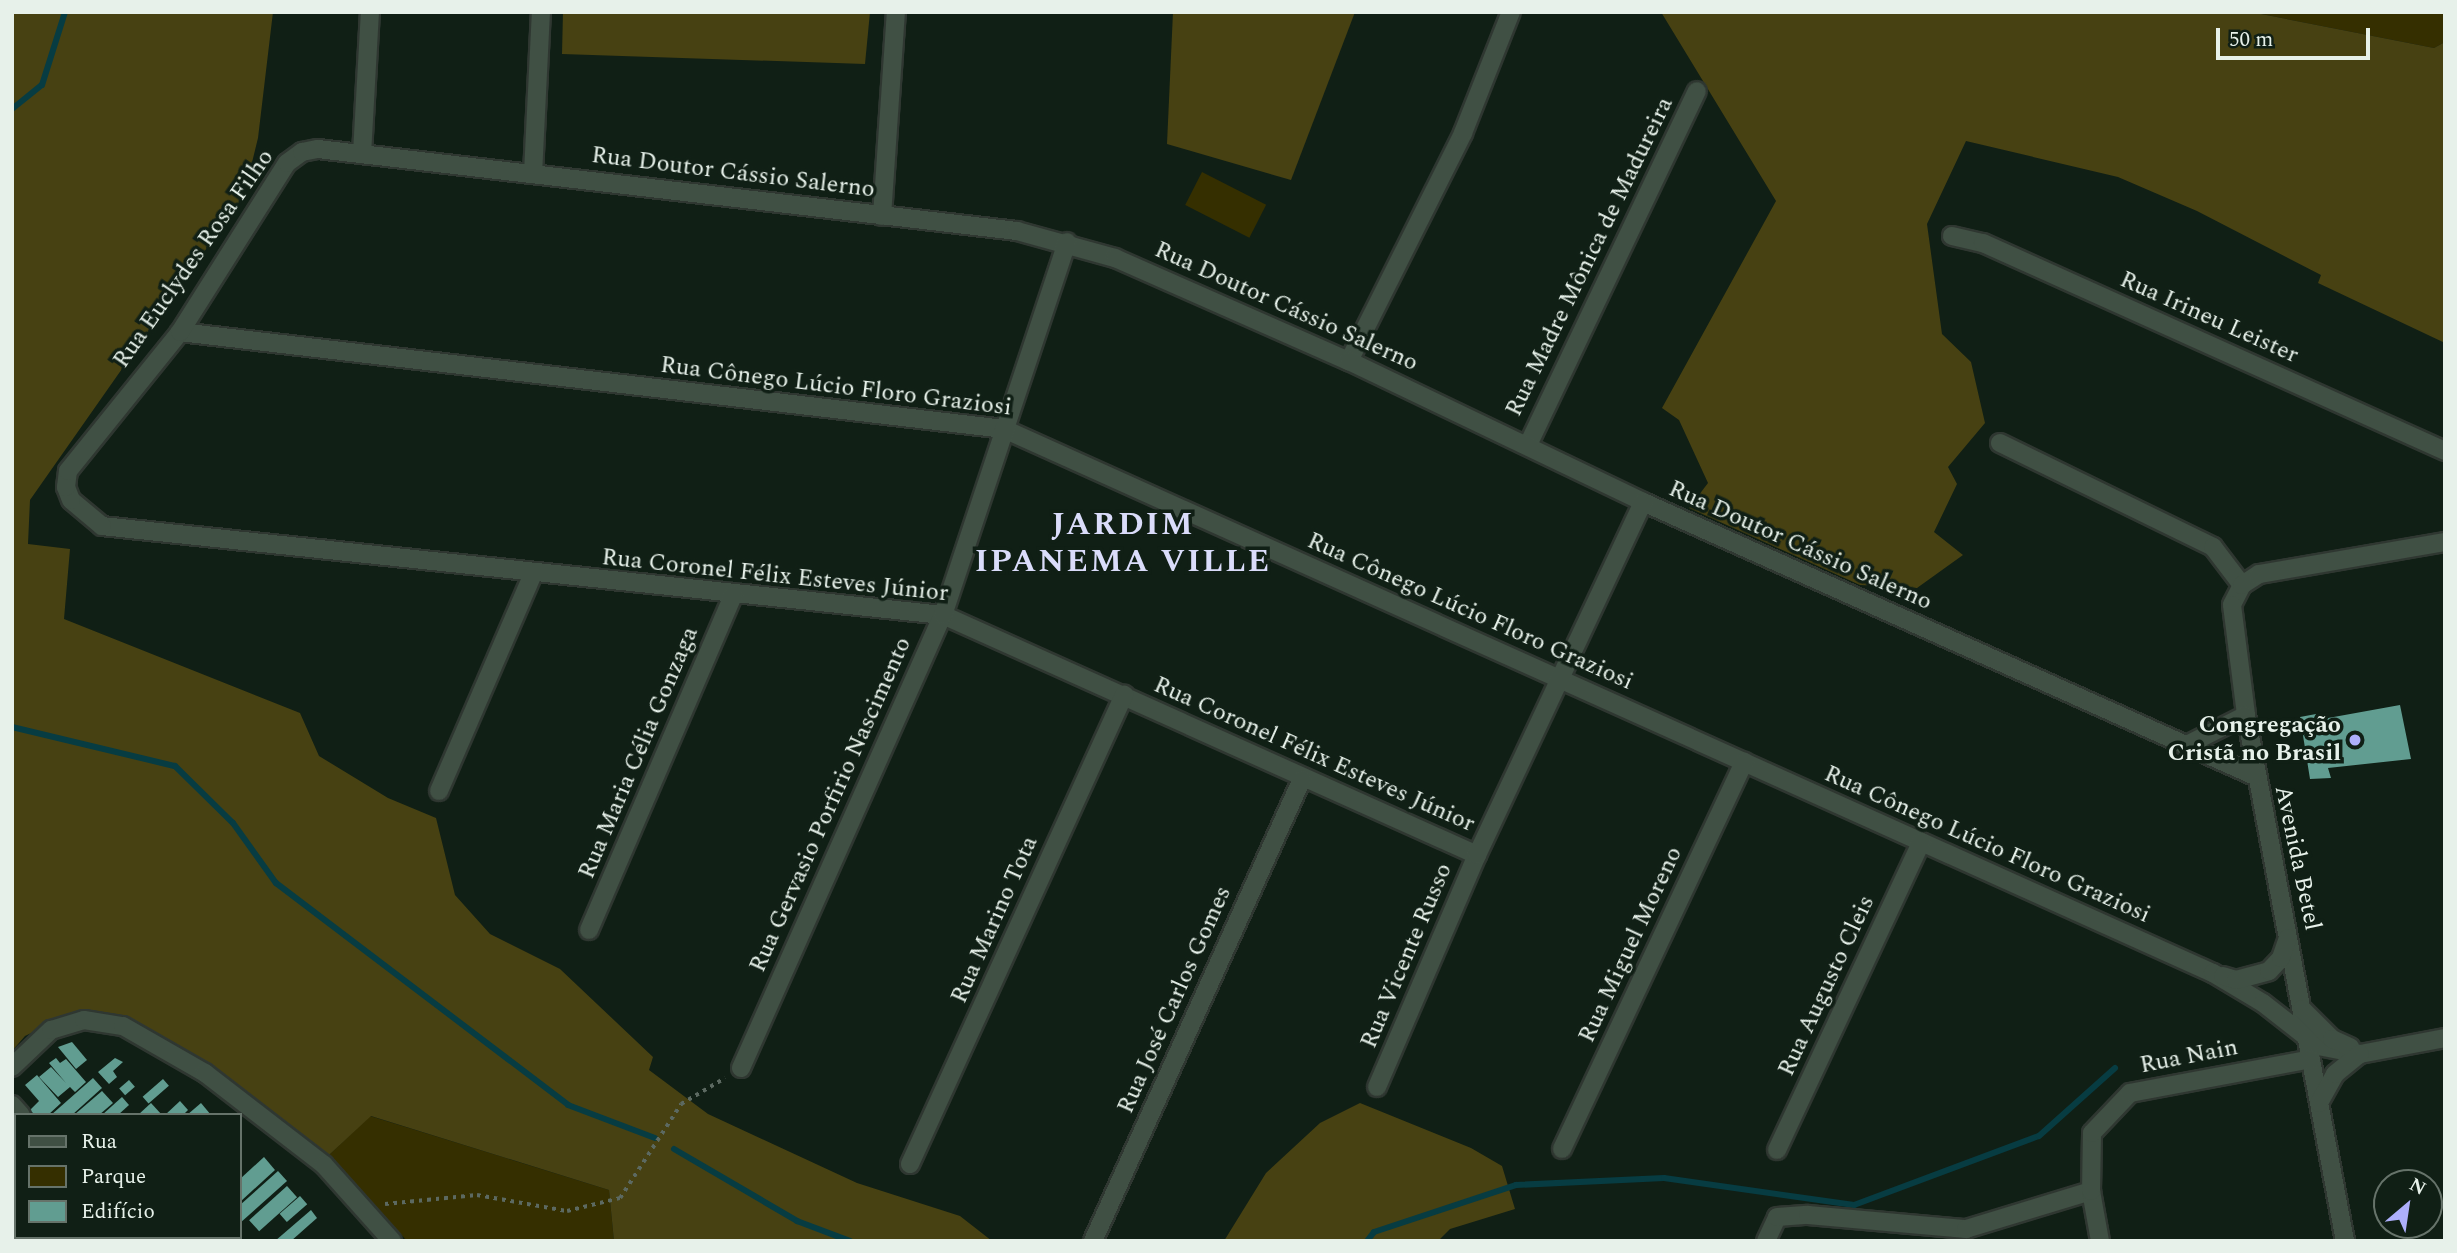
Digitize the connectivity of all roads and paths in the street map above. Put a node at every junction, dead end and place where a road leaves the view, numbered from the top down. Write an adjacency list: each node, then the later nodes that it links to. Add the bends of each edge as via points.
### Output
1 (370, 12): 7 (street)
2 (541, 12): 8 (street)
3 (896, 12): 9 (street)
4 (1511, 12): 13 (street, via 1464,132)
5 (1697, 91): 16 (street, Rua Madre Mônica de Madureira)
6 (302, 152): 7 (street, Rua Doutor Cássio Salerno, via 318,149); 12 (street, Rua Euclydes Rosa Filho, via 287,163)
7 (362, 154): 8 (street, Rua Doutor Cássio Salerno)
8 (533, 174): 9 (street, Rua Doutor Cássio Salerno)
9 (882, 216): 11 (street, Rua Doutor Cássio Salerno, via 1017,231)
10 (1952, 236): 17 (street, Rua Irineu Leister, via 1983,243)
11 (1067, 242): 13 (street, Rua Doutor Cássio Salerno, via 1115,258); 14 (street, Rua Gervasio Porfirio Nascimento)
12 (180, 332): 14 (street, Rua Cônego Lúcio Floro Graziosi); 18 (street, Rua Euclydes Rosa Filho, via 68,471 66,487)
13 (1349, 361): 16 (street, Rua Doutor Cássio Salerno)
14 (1004, 429): 24 (street, Rua Gervasio Porfirio Nascimento); 25 (street, Rua Cônego Lúcio Floro Graziosi)
15 (2000, 443): 22 (street, via 2213,547)
16 (1528, 445): 19 (street, Rua Doutor Cássio Salerno)
17 (2445, 451)
18 (71, 500): 21 (street, Rua Coronel Félix Esteves Júnior, via 102,526)
19 (1643, 502): 25 (street, Rua Vicente Russo); 28 (street, Rua Doutor Cássio Salerno)
20 (2445, 542): 22 (street, via 2259,574)
21 (533, 574): 23 (street, Rua Coronel Félix Esteves Júnior); 32 (street)
22 (2242, 584): 27 (street, Avenida Betel, via 2232,605)
23 (733, 595): 24 (street, Rua Coronel Félix Esteves Júnior); 35 (street, Rua Maria Célia Gonzaga)
24 (943, 615): 26 (street, Rua Coronel Félix Esteves Júnior); 46 (street, Rua Gervasio Porfirio Nascimento)
25 (1560, 680): 29 (street, Rua Cônego Lúcio Floro Graziosi); 34 (street, Rua Vicente Russo)
26 (1124, 695): 31 (street, Rua Coronel Félix Esteves Júnior); 51 (street, Rua Marino Tota)
27 (2246, 715): 28 (street); 30 (street, Avenida Betel)
28 (2185, 746): 30 (street, Rua Doutor Cássio Salerno)
29 (1744, 762): 33 (street, Rua Cônego Lúcio Floro Graziosi); 49 (street, Rua Miguel Moreno)
30 (2255, 776): 36 (street, Avenida Betel)
31 (1302, 779): 34 (street, Rua Coronel Félix Esteves Júnior); 55 (street, Rua José Carlos Gomes)
32 (439, 791)
33 (1921, 842): 38 (street, Rua Cônego Lúcio Floro Graziosi); 50 (street, Rua Augusto Cleis)
34 (1477, 855): 47 (street, Rua Vicente Russo)
35 (589, 930)
36 (2288, 936): 37 (street, via 2281,958); 39 (street, Avenida Betel)
37 (2269, 971): 38 (street, Rua Cônego Lúcio Floro Graziosi, via 2236,980); 39 (street, via 2284,971)
38 (2213, 974): 42 (street, Rua Cônego Lúcio Floro Graziosi, via 2263,1003)
39 (2296, 982): 40 (street, Avenida Betel)
40 (2300, 1006): 42 (street, Avenida Betel); 43 (street, via 2332,1039)
41 (2445, 1038): 43 (street)
42 (2307, 1039): 43 (street, via 2343,1054); 44 (street, Avenida Betel)
43 (2367, 1053): 48 (street, via 2335,1074)
44 (2311, 1059): 48 (street, Avenida Betel); 52 (street, Rua Nain, via 2130,1093 2092,1133)
45 (12, 1067): 53 (street, via 51,1030 84,1020 123,1026 205,1073 324,1165)
46 (741, 1068): 53 (path, via 681,1104 620,1198 567,1211 477,1195)
47 (1377, 1087)
48 (2319, 1103): 58 (street, Avenida Betel)
49 (1562, 1149)
50 (1777, 1150)
51 (910, 1164)
52 (2091, 1191): 56 (street, via 1966,1229 1808,1215 1777,1217); 57 (street)
53 (362, 1206): 54 (street)
54 (392, 1241)
55 (1093, 1241)
56 (1766, 1241)
57 (2100, 1241)
58 (2345, 1241)

